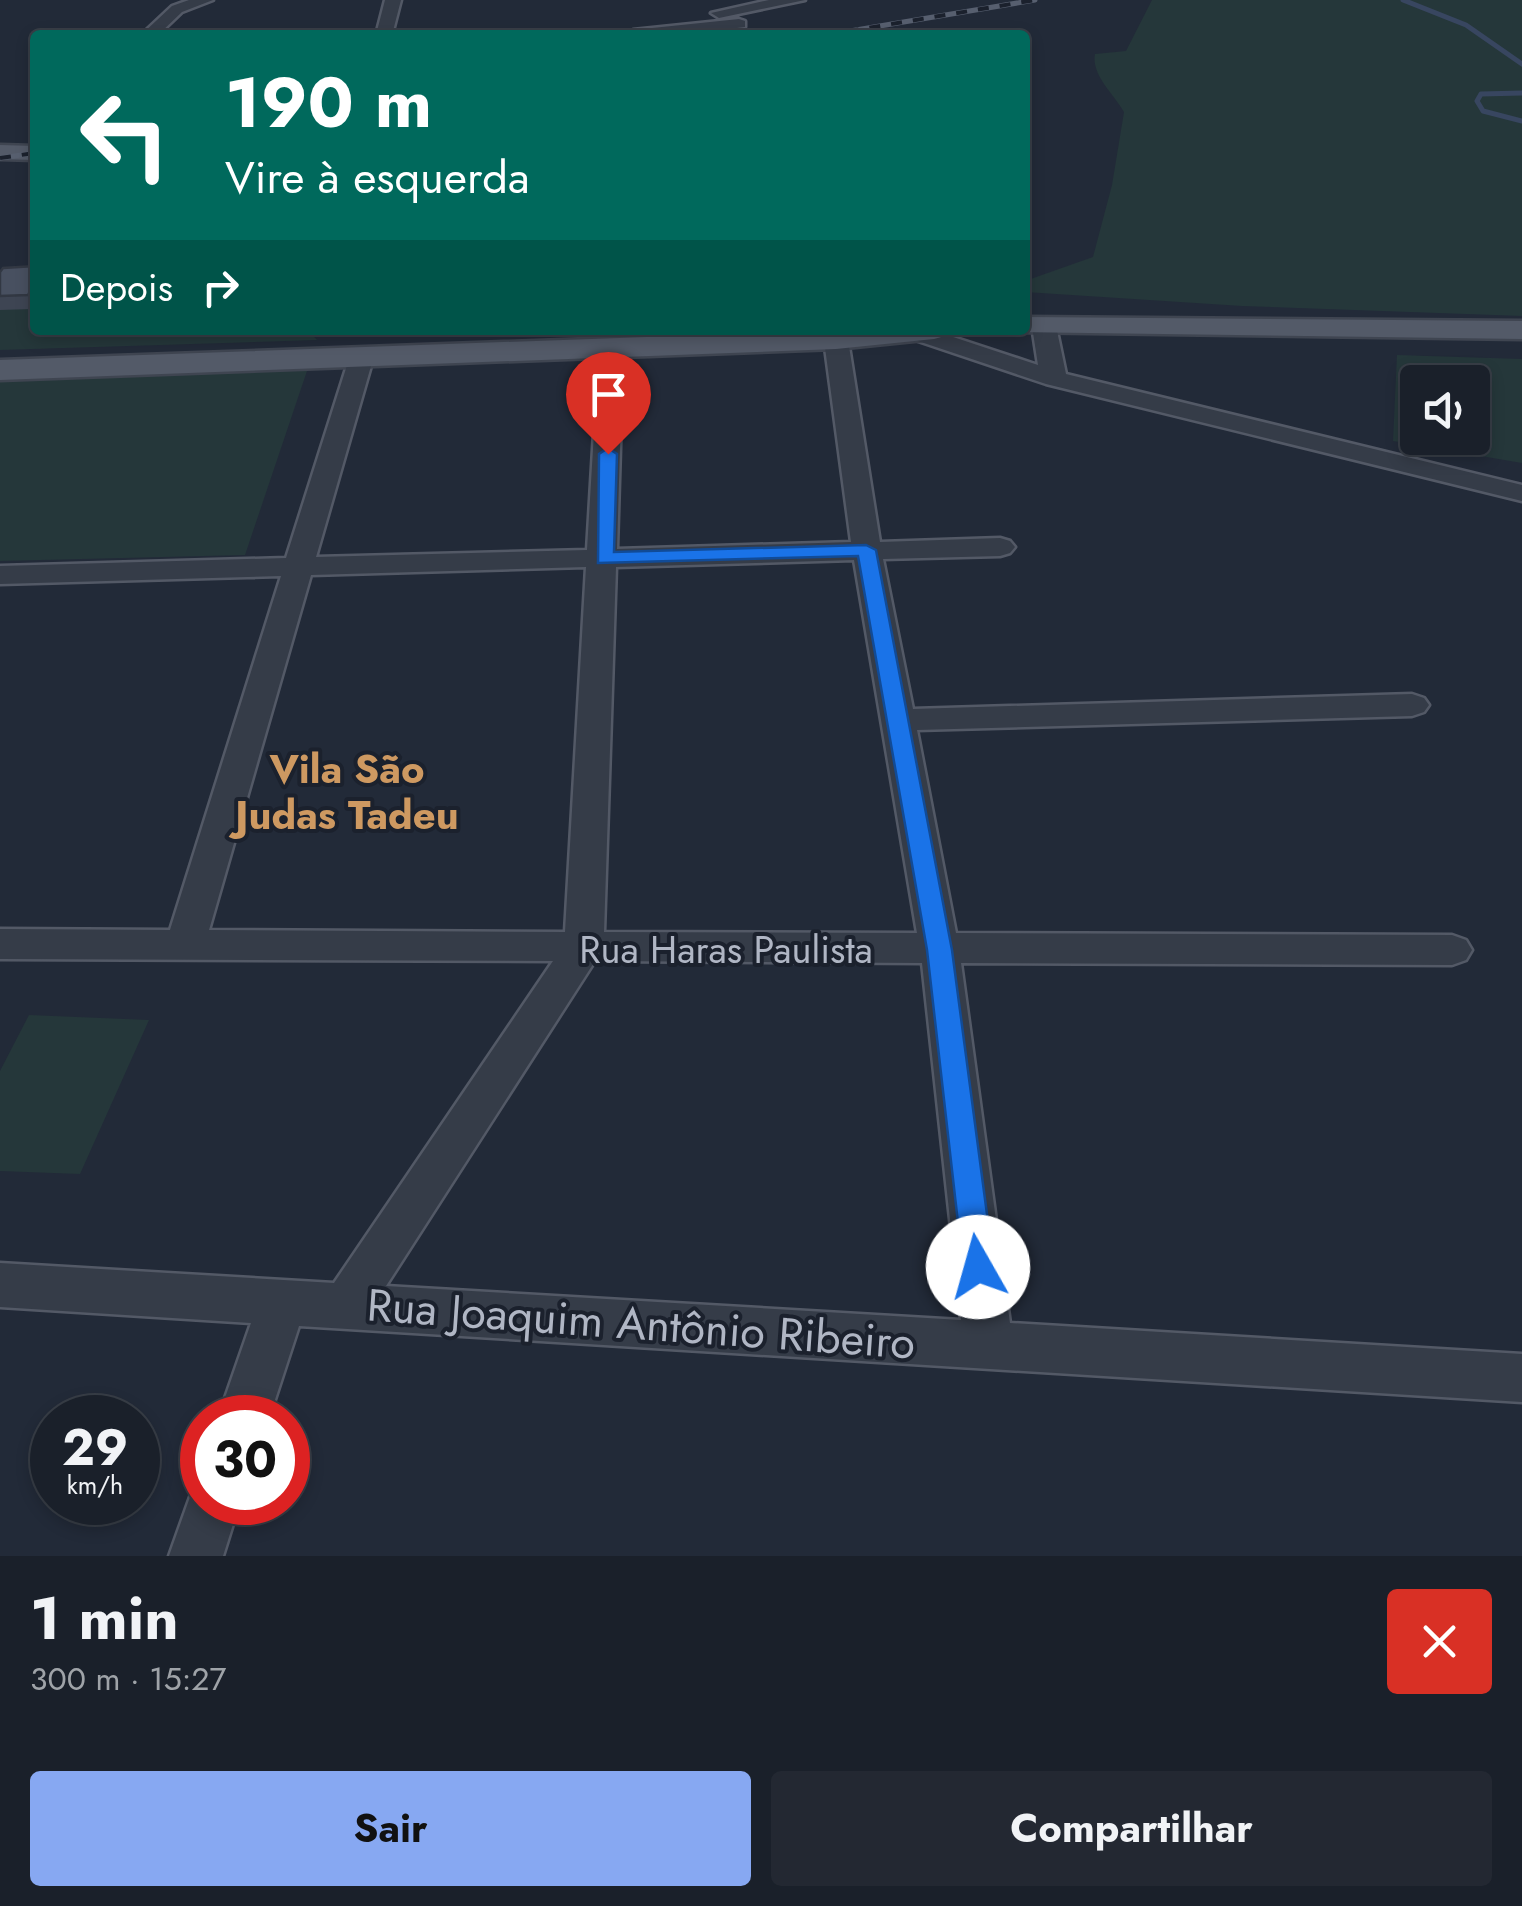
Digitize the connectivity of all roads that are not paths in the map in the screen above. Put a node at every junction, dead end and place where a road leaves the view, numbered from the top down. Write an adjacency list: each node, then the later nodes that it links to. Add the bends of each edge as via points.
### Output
1 (205, 0): 7 (street, via 177,9)
2 (213, 0): 5 (street)
3 (393, 0): 8 (street)
4 (797, 0): 6 (street, via 713,10)
5 (192, 22)
6 (739, 24): 9 (street); 10 (street)
7 (154, 30)
8 (384, 30)
9 (681, 30)
10 (752, 30)
11 (0, 152): 12 (main road)
12 (30, 153)
13 (1030, 314): 14 (main road); 21 (street)
14 (1522, 330)
15 (877, 335): 17 (main road)
16 (922, 335): 21 (street)
17 (836, 340): 18 (main road); 24 (street)
18 (611, 348): 19 (main road); 25 (street)
19 (360, 359): 20 (main road); 26 (street)
20 (0, 370)
21 (1055, 380): 22 (street)
22 (1522, 493)
23 (1000, 547): 24 (street)
24 (866, 550): 25 (street); 29 (street)
25 (604, 558): 26 (street); 32 (street)
26 (297, 565): 27 (street); 31 (street)
27 (0, 575)
28 (1412, 705): 29 (street)
29 (898, 720): 33 (street)
30 (0, 944): 31 (street, Rua Haras Paulista)
31 (185, 945): 32 (street, Rua Haras Paulista)
32 (584, 948): 33 (street, Rua Haras Paulista); 37 (street)
33 (940, 950): 34 (street, Rua Haras Paulista); 38 (street)
34 (1452, 950)
35 (0, 1285): 36 (street, Rua Joaquim Antônio Ribeiro)
36 (283, 1300): 37 (street, Rua Joaquim Antônio Ribeiro); 40 (street)
37 (346, 1305): 38 (street, Rua Joaquim Antônio Ribeiro)
38 (988, 1346): 39 (street, Rua Joaquim Antônio Ribeiro)
39 (1522, 1378)
40 (251, 1395)
41 (206, 1525): 42 (street)
42 (196, 1556)

